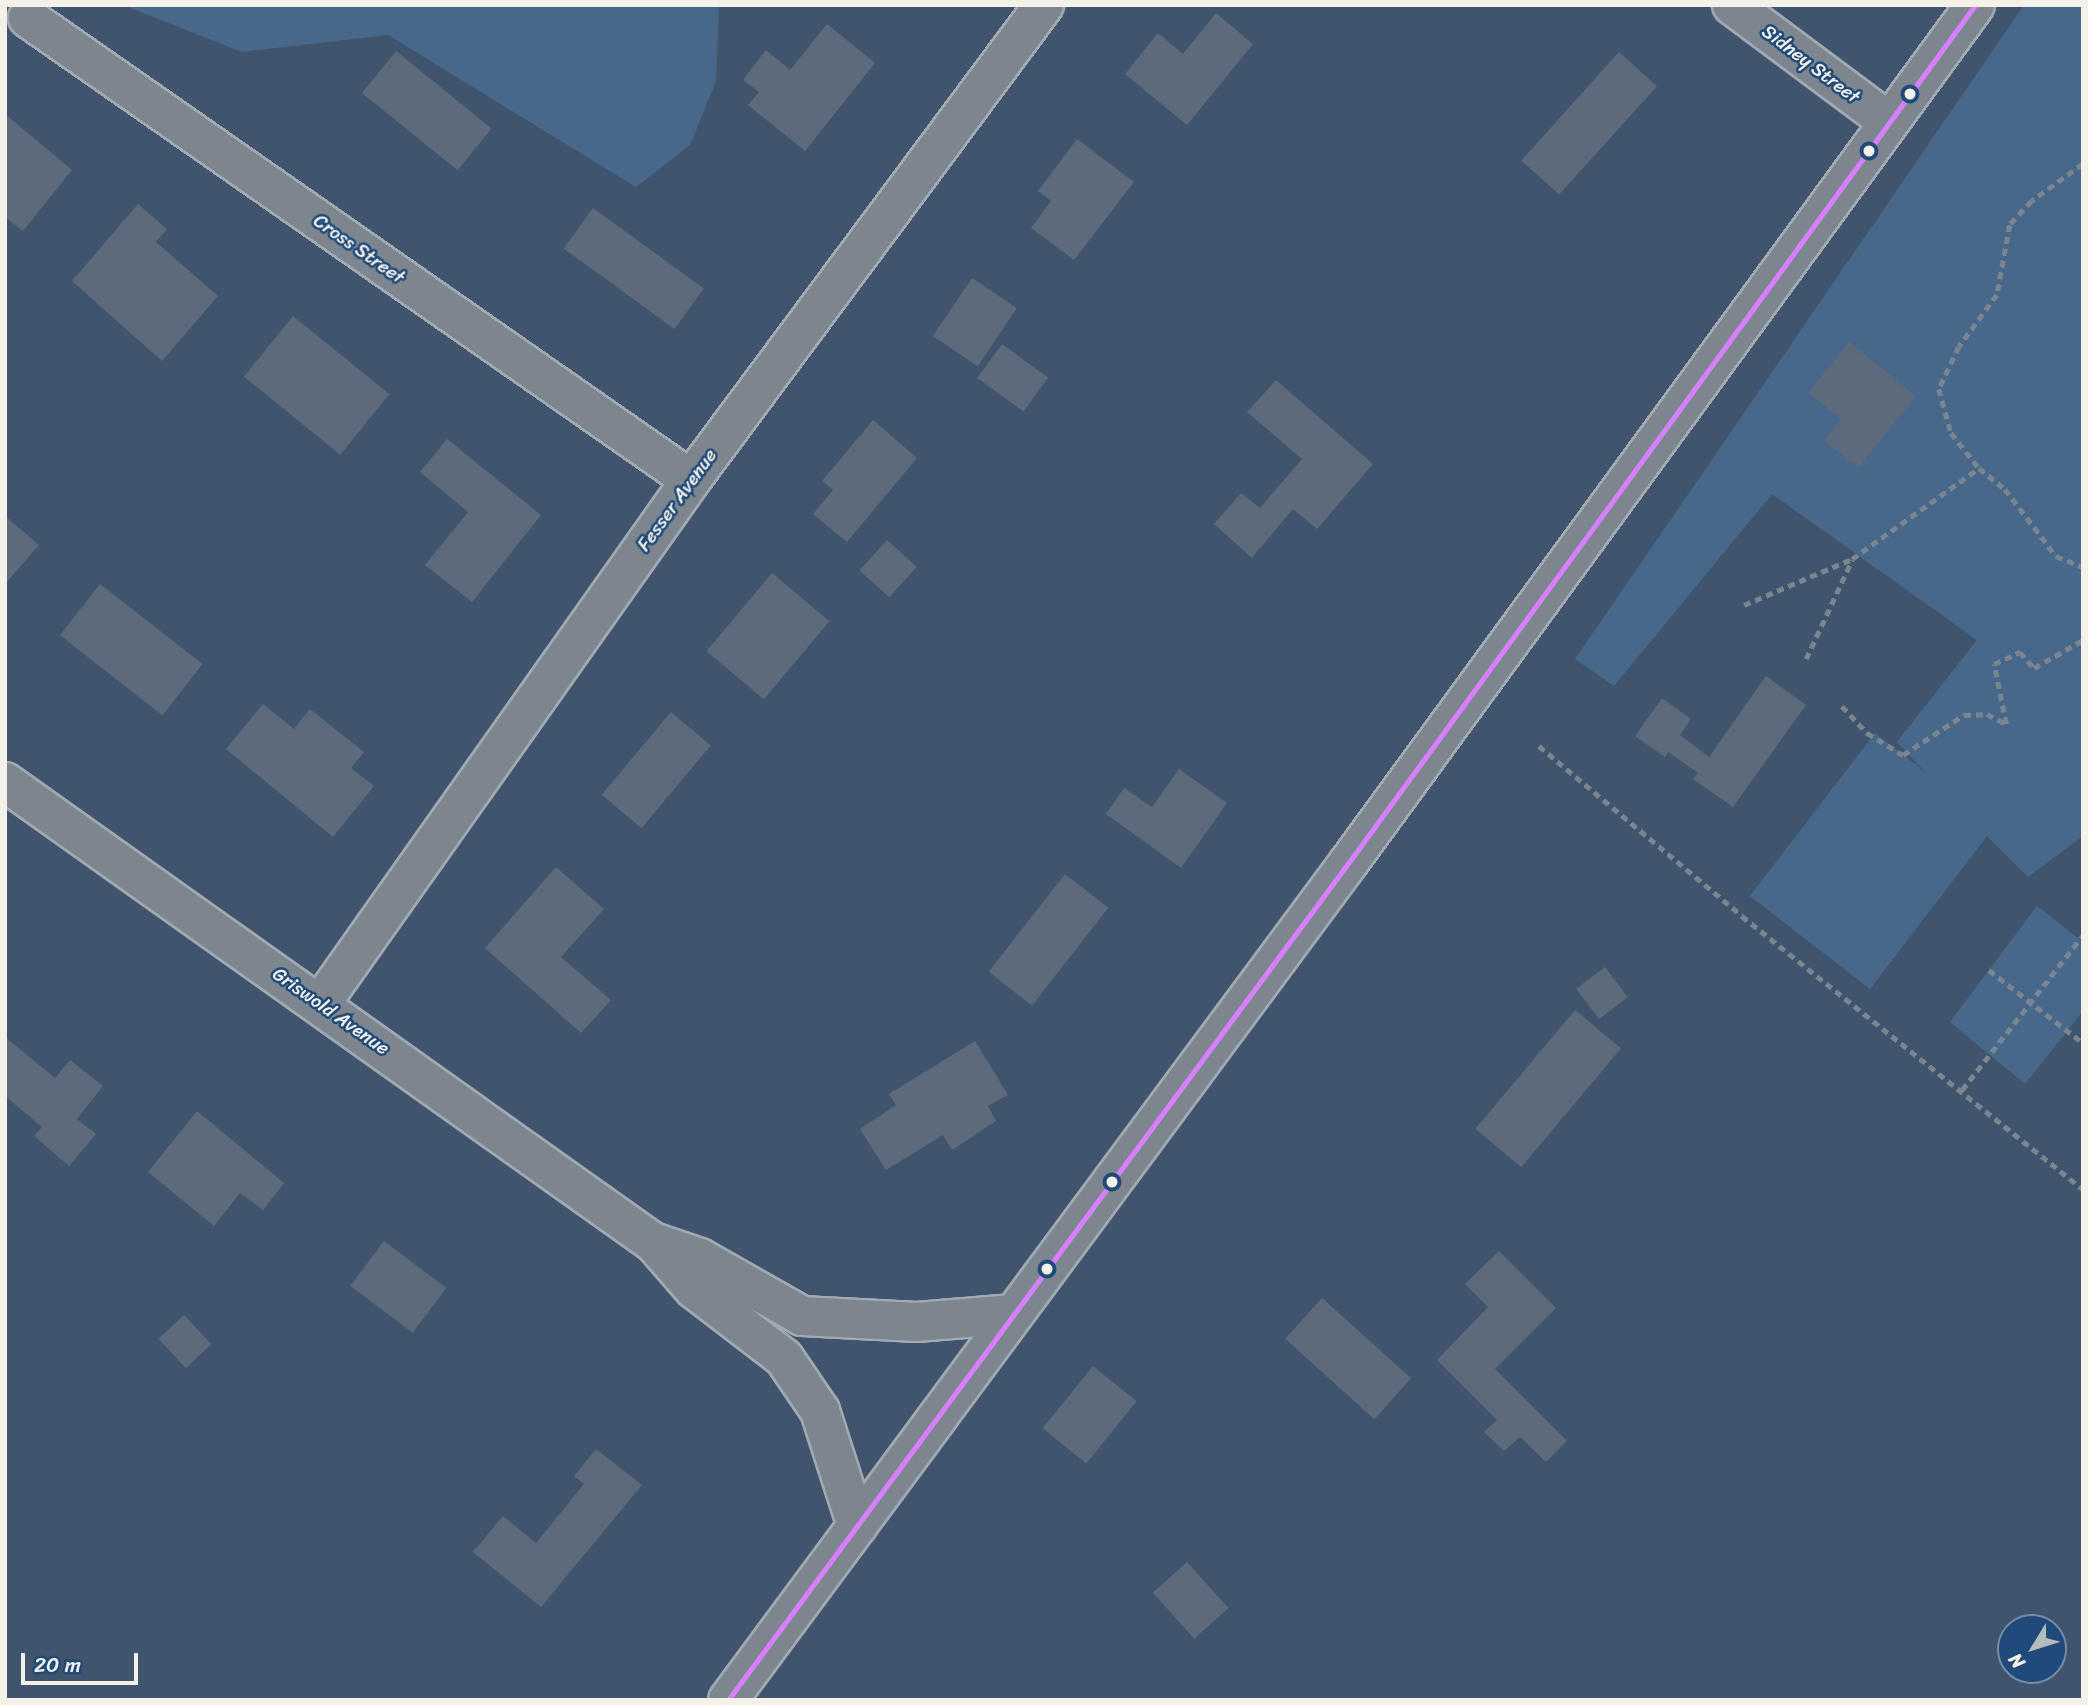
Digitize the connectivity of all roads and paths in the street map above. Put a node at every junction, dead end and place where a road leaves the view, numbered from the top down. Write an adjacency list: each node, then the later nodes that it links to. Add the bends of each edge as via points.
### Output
1 (1044, 5): 8 (street, Fesser Avenue)
2 (1732, 5): 5 (street, Sidney Street)
3 (1975, 5): 5 (street)
4 (28, 18): 8 (street, Cross Street)
5 (1889, 122): 25 (street)
6 (2083, 164): 7 (path, via 2032,201 2010,225 1997,295 1959,347 1938,389 1951,433)
7 (1979, 468): 9 (path); 10 (path, via 2005,489 2056,556)
8 (691, 480): 20 (street, Fesser Avenue)
9 (1852, 559): 11 (path); 13 (path)
10 (2083, 567)
11 (1744, 605)
12 (2083, 640): 14 (path, via 2034,667 2020,652 1994,664 2006,724 1987,714 1964,715 1903,755 1867,733)
13 (1806, 659)
14 (1842, 706)
15 (1539, 746): 22 (path, via 1742,916)
16 (5, 782): 20 (street, Griswold Avenue)
17 (2083, 935): 19 (path)
18 (1989, 970): 19 (path)
19 (2028, 1002): 21 (path); 22 (path)
20 (321, 1003): 24 (street, Griswold Avenue)
21 (2083, 1043)
22 (1962, 1090): 23 (path)
23 (2083, 1189)
24 (654, 1243): 25 (street, via 700,1258 802,1316 917,1322); 26 (street, via 694,1289 784,1358 820,1411)
25 (1013, 1314): 26 (street)
26 (857, 1526): 27 (street)
27 (728, 1700)

